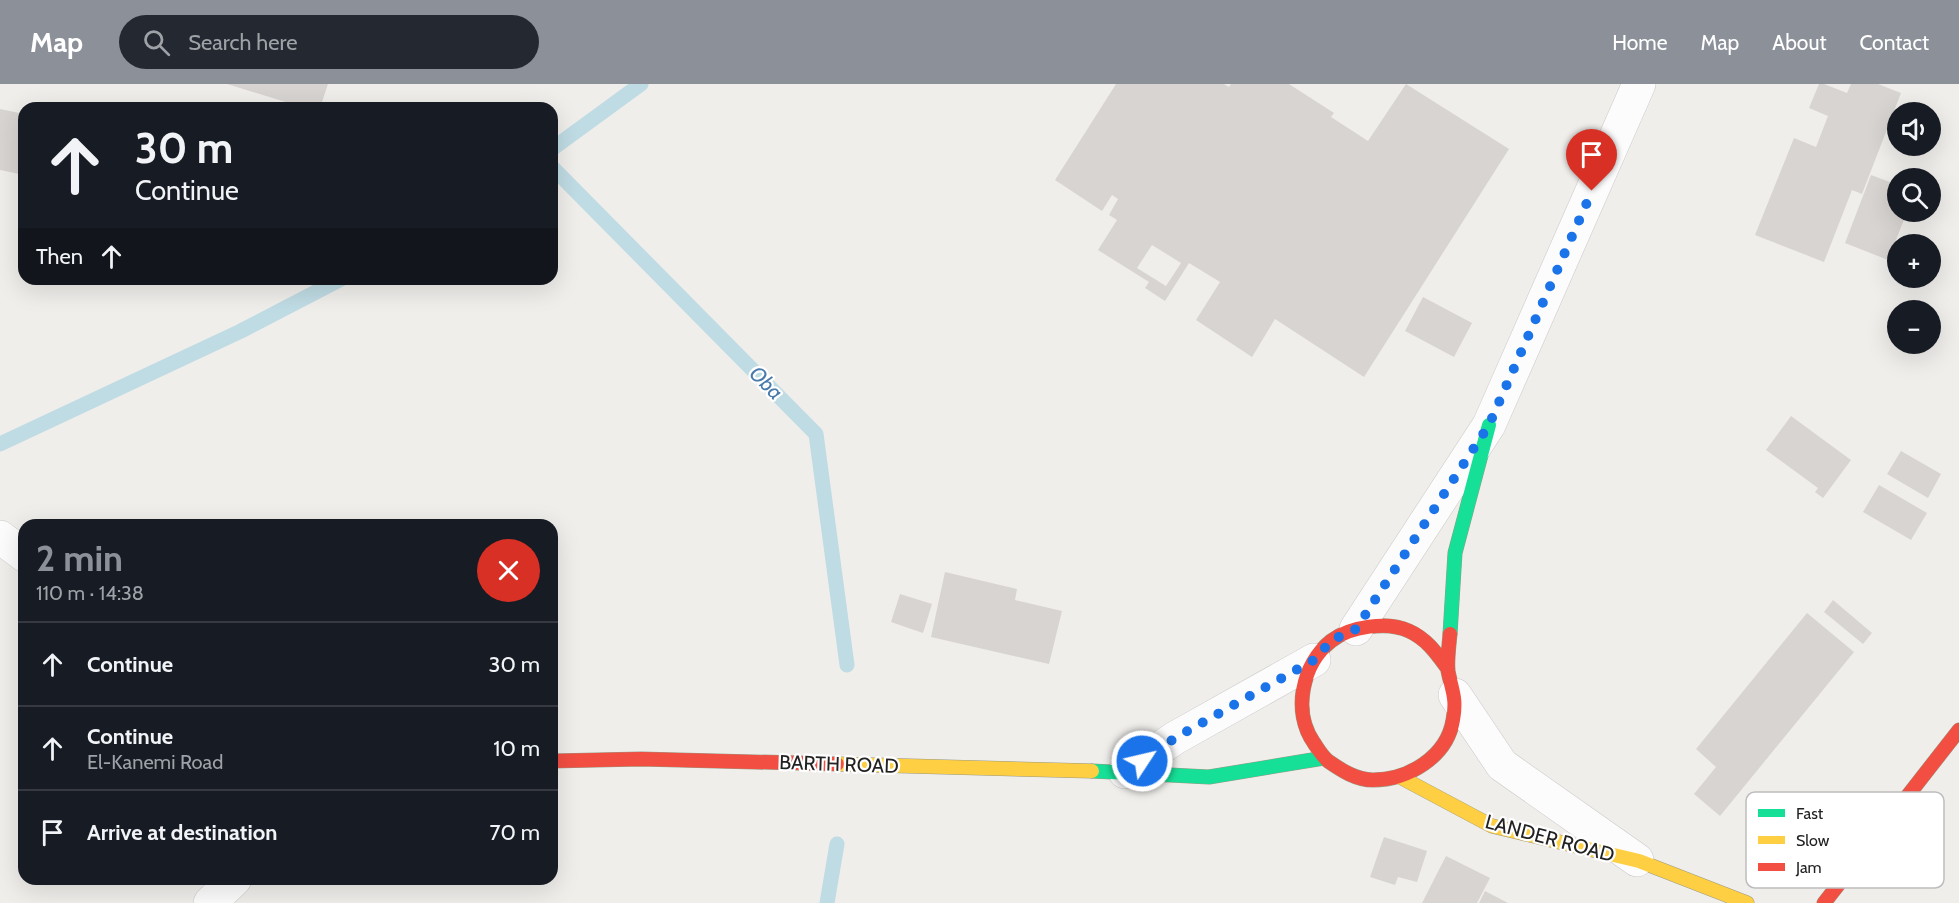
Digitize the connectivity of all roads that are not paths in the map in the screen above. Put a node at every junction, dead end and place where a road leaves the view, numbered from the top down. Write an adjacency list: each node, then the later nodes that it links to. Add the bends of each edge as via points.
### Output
1 (1639, 84): 2 (street)
2 (1489, 425): 5 (street); 7 (street, via 1455,553)
3 (0, 537): 4 (street)
4 (18, 550)
5 (1356, 629): 6 (street, via 1332,640); 7 (street, via 1383,625 1409,631 1431,646)
6 (1314, 660): 9 (street, via 1304,683 1301,709 1308,735); 11 (street, via 1175,738)
7 (1451, 682): 12 (street, via 1453,722 1443,746 1424,765); 14 (street, LANDER ROAD, via 1502,765)
8 (1959, 730): 13 (street)
9 (1323, 758): 11 (street, BARTH ROAD, via 1209,777); 12 (street, via 1345,772 1371,780)
10 (558, 761): 11 (street, BARTH ROAD, via 641,759)
11 (1125, 772)
12 (1400, 777): 14 (street, LANDER ROAD, via 1492,826)
13 (1911, 792)
14 (1639, 861): 18 (street, LANDER ROAD)
15 (229, 885): 17 (street)
16 (1836, 888): 19 (street)
17 (210, 903)
18 (1747, 903)
19 (1824, 903)

